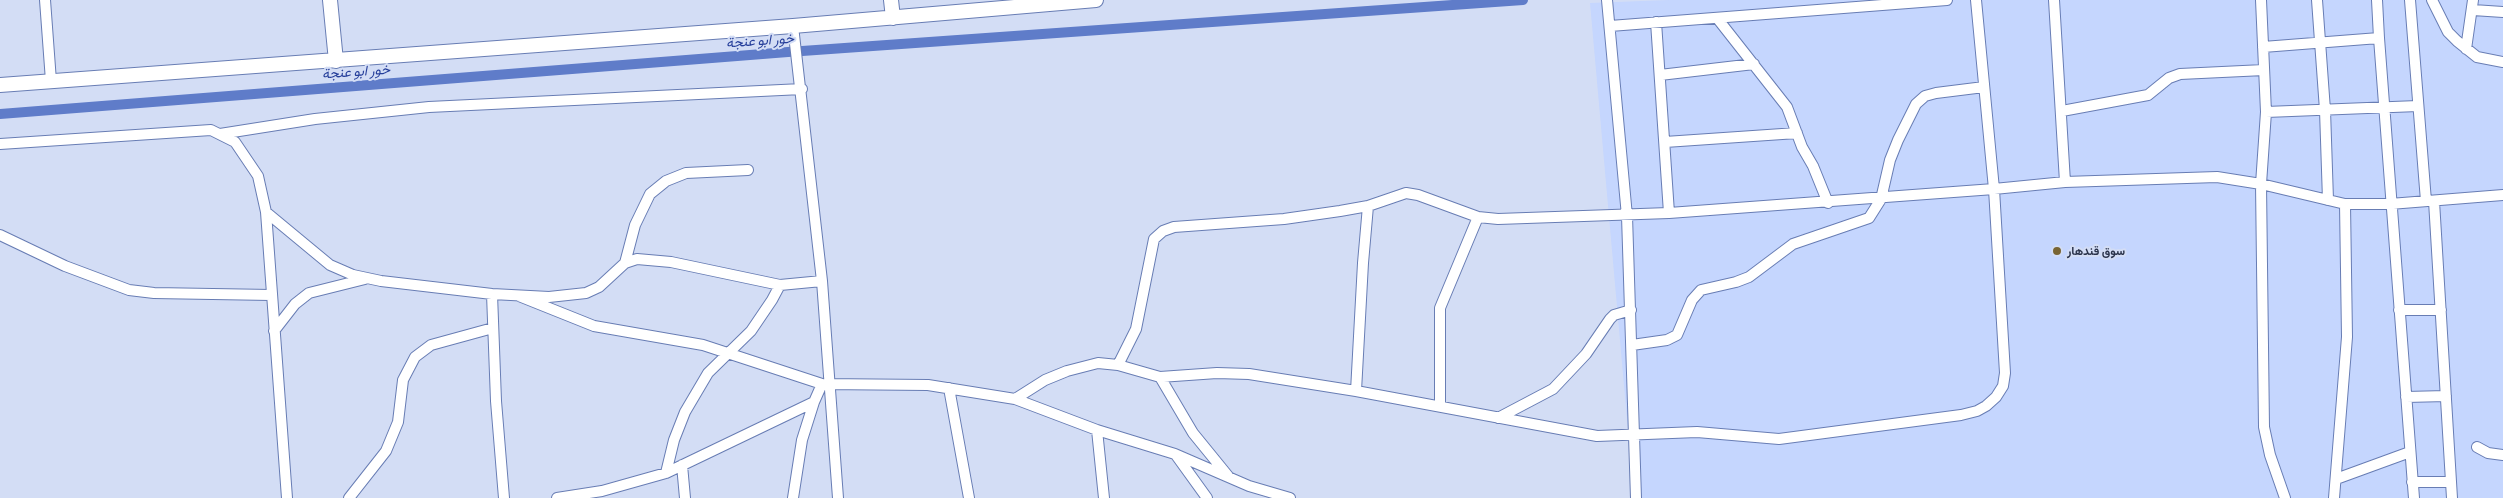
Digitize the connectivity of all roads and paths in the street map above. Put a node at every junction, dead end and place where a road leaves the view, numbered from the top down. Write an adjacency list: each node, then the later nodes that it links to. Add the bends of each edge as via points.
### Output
1 (45, 0): 30 (street)
2 (330, 0): 25 (street)
3 (891, 0): 16 (street)
4 (1096, 0): 16 (street)
5 (1947, 0): 17 (street)
6 (1976, 0): 32 (street)
7 (2054, 0): 37 (street)
8 (2261, 0): 23 (street)
9 (2317, 0): 22 (street)
10 (2377, 0): 21 (street)
11 (2410, 0): 34 (street)
12 (2432, 0): 24 (street, via 2448,32)
13 (1607, 3): 20 (street)
14 (2473, 5): 15 (street); 24 (street)
15 (2503, 12)
16 (893, 18): 19 (street)
17 (1716, 18): 18 (street); 27 (street)
18 (1656, 22): 20 (street); 29 (street)
19 (793, 26): 25 (street); 33 (street)
20 (1610, 26): 57 (street)
21 (2379, 38): 22 (street); 35 (street)
22 (2321, 43): 23 (street); 36 (street)
23 (2263, 47): 28 (street)
24 (2466, 49): 26 (street, via 2477,57)
25 (336, 60): 30 (street)
26 (2503, 62)
27 (1754, 64): 29 (street); 39 (street, via 1787,107)
28 (2264, 70): 37 (street, via 2180,74 2169,78 2148,95); 38 (street)
29 (1660, 75): 41 (street)
30 (51, 81): 31 (street)
31 (0, 85)
32 (1984, 87): 46 (street); 48 (street, via 1936,93 1925,96 1916,104 1890,160)
33 (802, 90): 40 (street, via 429,107 315,119); 62 (street)
34 (2418, 106): 35 (street); 50 (street)
35 (2385, 107): 36 (street); 53 (street)
36 (2325, 110): 38 (street); 49 (street)
37 (2062, 111): 44 (street)
38 (2266, 112): 45 (street)
39 (1797, 133): 41 (street); 51 (street)
40 (220, 134): 42 (street, via 211,130); 55 (street, via 235,142 248,159 258,176)
41 (1665, 142): 56 (street)
42 (0, 144)
43 (748, 170): 60 (street, via 686,173 666,181 650,194 635,225)
44 (2065, 182): 45 (street, via 2217,178); 46 (street)
45 (2261, 184): 49 (street); 110 (street, via 2264,427)
46 (1994, 189): 48 (street); 86 (street, via 2005,373 2003,386 1986,406 1961,415 1780,439 1697,432)
47 (2503, 195): 50 (street)
48 (1881, 199): 51 (street); 72 (street, via 1869,218 1793,244 1749,277 1701,290 1692,300 1677,335 1668,340)
49 (2328, 200): 52 (street)
50 (2430, 201): 53 (street); 69 (street)
51 (1828, 203): 56 (street)
52 (2345, 204): 53 (street); 94 (street, via 2347,337)
53 (2390, 204): 68 (street)
54 (1368, 206): 58 (street, via 1406,194 1418,195); 74 (street, via 1284,219 1174,227 1158,234 1150,250 1148,278 1136,329); 78 (street)
55 (266, 212): 61 (street, via 330,265); 64 (street)
56 (1669, 213): 57 (street)
57 (1627, 216): 58 (street); 67 (street)
58 (1478, 217): 83 (street, via 1440,308)
59 (0, 234): 64 (street, via 65,266 129,290)
60 (624, 262): 63 (street, via 654,260); 66 (street, via 599,287 586,293)
61 (368, 278): 65 (street); 71 (street, via 309,293 295,304)
62 (822, 281): 63 (street); 76 (street)
63 (780, 285): 73 (street, via 751,330)
64 (271, 294): 71 (street)
65 (492, 294): 66 (street); 70 (street)
66 (519, 296): 73 (street, via 594,326 703,345)
67 (1631, 310): 72 (street); 84 (street, via 1610,319 1580,361 1553,389)
68 (2399, 310): 69 (street); 80 (street)
69 (2441, 310): 79 (street)
70 (493, 328): 99 (street, via 431,345 415,357 403,380 398,422 386,451); 100 (street)
71 (274, 331): 98 (street)
72 (1632, 345): 86 (street)
73 (728, 354): 76 (street); 92 (street, via 708,373 686,412 674,440)
74 (1118, 365): 75 (street); 81 (street, via 1098,363 1067,371 1031,387)
75 (1160, 377): 78 (street, via 1249,374); 93 (street, via 1193,433)
76 (826, 384): 77 (street, via 909,384); 82 (street); 104 (street)
77 (949, 388): 81 (street); 105 (street)
78 (1356, 390): 83 (street)
79 (2446, 396): 80 (street); 96 (street)
80 (2406, 397): 88 (street)
81 (1015, 399): 85 (street)
82 (814, 402): 91 (street); 103 (street, via 802,440)
83 (1440, 406): 84 (street)
84 (1498, 418): 86 (street, via 1597,436)
85 (1097, 430): 89 (street); 106 (street)
86 (1636, 436): 109 (street)
87 (2477, 447): 90 (street)
88 (2410, 452): 94 (street); 95 (street)
89 (1175, 454): 93 (street); 107 (street)
90 (2503, 455)
91 (682, 465): 92 (street); 102 (street)
92 (666, 473): 97 (street)
93 (1230, 478): 108 (street)
94 (2336, 480): 111 (street)
95 (2412, 482): 96 (street); 112 (street)
96 (2451, 482): 113 (street)
97 (602, 494): 101 (street)
98 (287, 498)
99 (349, 498)
100 (504, 498)
101 (557, 498)
102 (685, 498)
103 (793, 498)
104 (838, 498)
105 (969, 498)
106 (1104, 498)
107 (1207, 498)
108 (1290, 498)
109 (1636, 498)
110 (2285, 498)
111 (2334, 498)
112 (2414, 498)
113 (2452, 498)

